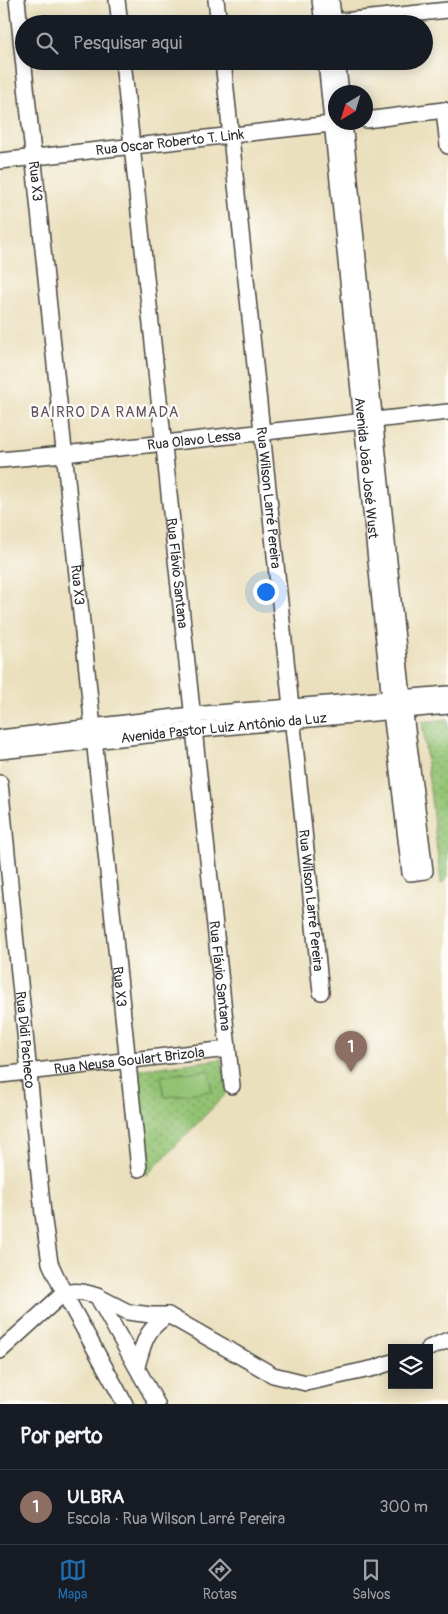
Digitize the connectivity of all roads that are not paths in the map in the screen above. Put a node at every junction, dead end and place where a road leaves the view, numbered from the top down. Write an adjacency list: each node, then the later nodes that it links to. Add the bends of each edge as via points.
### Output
1 (16, 0): 7 (street, Rua X3)
2 (117, 0): 8 (street)
3 (216, 0): 9 (street)
4 (320, 0): 10 (street)
5 (331, 0): 11 (street)
6 (448, 10): 12 (street)
7 (18, 15)
8 (119, 15)
9 (218, 15)
10 (325, 15)
11 (329, 15)
12 (402, 15)
13 (24, 70): 27 (street, Rua X3)
14 (125, 70): 25 (street, Rua Flávio Santana)
15 (223, 70): 24 (street, Rua Wilson Larré Pereira)
16 (328, 70): 18 (street, Avenida João José Wust)
17 (338, 70): 19 (street)
18 (331, 85)
19 (339, 85)
20 (446, 109): 21 (street); 26 (street)
21 (373, 119)
22 (328, 124): 24 (street, Rua Oscar Roberto T. Link)
23 (340, 130): 30 (street, Avenida João José Wust)
24 (230, 135): 25 (street, Rua Oscar Roberto T. Link); 31 (street, Rua Wilson Larré Pereira)
25 (132, 146): 27 (street, Rua Oscar Roberto T. Link); 32 (street, Rua Flávio Santana)
26 (448, 146)
27 (33, 157): 28 (street, Rua Oscar Roberto T. Link); 33 (street, Rua X3)
28 (0, 161)
29 (448, 412): 30 (street, Rua Olavo Lessa)
30 (369, 420): 31 (street, Rua Olavo Lessa); 36 (street, Avenida João José Wust)
31 (262, 432): 32 (street, Rua Olavo Lessa); 38 (street, Rua Wilson Larré Pereira)
32 (164, 443): 33 (street, Rua Olavo Lessa); 39 (street, Rua Flávio Santana)
33 (64, 454): 34 (street, Rua Olavo Lessa); 40 (street, Rua X3)
34 (0, 460)
35 (448, 694): 36 (street, Avenida Pastor Luiz Antônio da Luz)
36 (397, 705): 37 (street, Avenida Pastor Luiz Antônio da Luz); 38 (street, Avenida Pastor Luiz Antônio da Luz); 44 (street, Avenida João José Wust)
37 (448, 706)
38 (291, 714): 39 (street, Avenida Pastor Luiz Antônio da Luz); 45 (street, Rua Wilson Larré Pereira)
39 (193, 723): 40 (street, Avenida Pastor Luiz Antônio da Luz); 46 (street, Rua Flávio Santana)
40 (94, 734): 41 (street, Avenida Pastor Luiz Antônio da Luz); 42 (street, Avenida Pastor Luiz Antônio da Luz); 47 (street, Rua X3)
41 (0, 738)
42 (0, 751)
43 (0, 783): 48 (street, Rua Didi Pacheco)
44 (417, 872)
45 (321, 992)
46 (228, 1049): 47 (street, Rua Neusa Goulart Brizola); 50 (street, Rua Flávio Santana)
47 (128, 1060): 48 (street, Rua Neusa Goulart Brizola); 51 (street, Rua X3)
48 (28, 1073): 49 (street, Rua Neusa Goulart Brizola); 52 (street, Rua Didi Pacheco, via 50,1263)
49 (0, 1075)
50 (232, 1086)
51 (139, 1169)
52 (64, 1293): 53 (street, via 84,1291); 57 (street); 61 (street, Rua Didi Pacheco)
53 (98, 1296): 54 (street, via 128,1312); 59 (street)
54 (168, 1315): 58 (street, via 273,1375 306,1383); 59 (street, via 146,1336)
55 (448, 1340): 56 (street)
56 (433, 1346)
57 (0, 1352)
58 (388, 1363)
59 (137, 1366): 60 (street)
60 (153, 1403)
61 (125, 1404)

